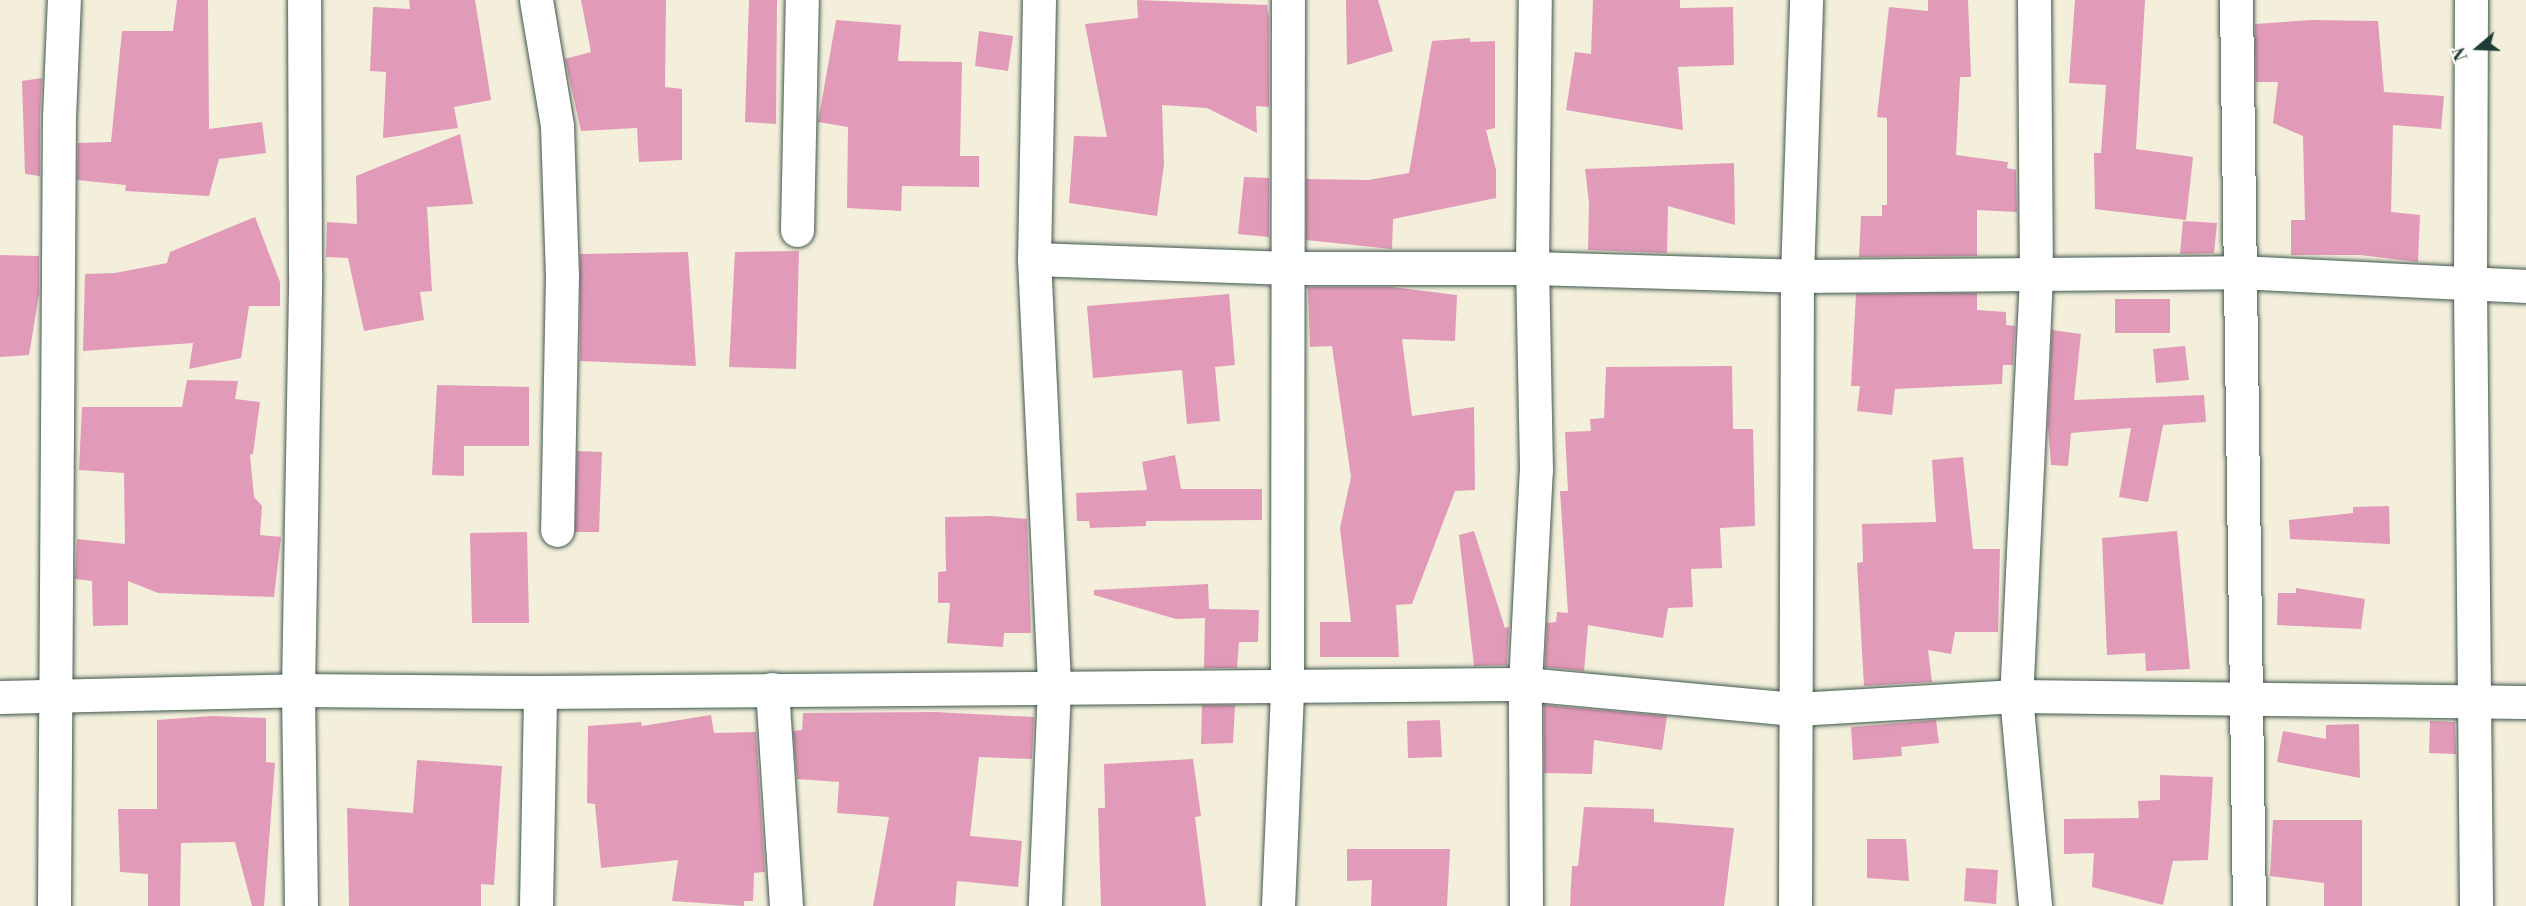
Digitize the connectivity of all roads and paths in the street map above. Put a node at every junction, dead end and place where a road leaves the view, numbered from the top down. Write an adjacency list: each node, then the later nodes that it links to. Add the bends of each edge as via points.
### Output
1 (64, 0): 31 (street, via 59,129)
2 (304, 0): 26 (street, via 305,274)
3 (536, 0): 21 (street, via 557,138 562,275)
4 (802, 0): 12 (street)
5 (1039, 0): 13 (street)
6 (1288, 0): 14 (street)
7 (1535, 0): 15 (street)
8 (1806, 0): 17 (street)
9 (2034, 0): 18 (street)
10 (2236, 0): 16 (street)
11 (2471, 0): 20 (street)
12 (796, 230)
13 (1034, 259): 14 (street); 23 (street)
14 (1290, 268): 15 (street); 24 (street)
15 (1532, 268): 17 (street); 22 (street, via 1536,470)
16 (2239, 272): 18 (street); 20 (street); 30 (street)
17 (1797, 276): 18 (street); 34 (street)
18 (2036, 276): 28 (street)
19 (2526, 286): 20 (street)
20 (2470, 287): 32 (street)
21 (557, 530)
22 (1525, 684): 24 (street); 34 (street); 41 (street)
23 (1054, 687): 24 (street); 25 (street); 39 (street)
24 (1287, 687): 40 (street)
25 (772, 689): 27 (street); 38 (street)
26 (298, 690): 27 (street); 31 (street); 36 (street)
27 (540, 692): 37 (street)
28 (2016, 696): 30 (street); 34 (street); 43 (street)
29 (0, 697): 31 (street)
30 (2246, 697): 32 (street); 44 (street)
31 (56, 698): 35 (street)
32 (2475, 700): 33 (street); 45 (street)
33 (2526, 702)
34 (1797, 709): 42 (street)
35 (54, 906)
36 (301, 906)
37 (536, 906)
38 (786, 906)
39 (1045, 906)
40 (1278, 906)
41 (1526, 906)
42 (1795, 906)
43 (2035, 906)
44 (2249, 906)
45 (2476, 906)

